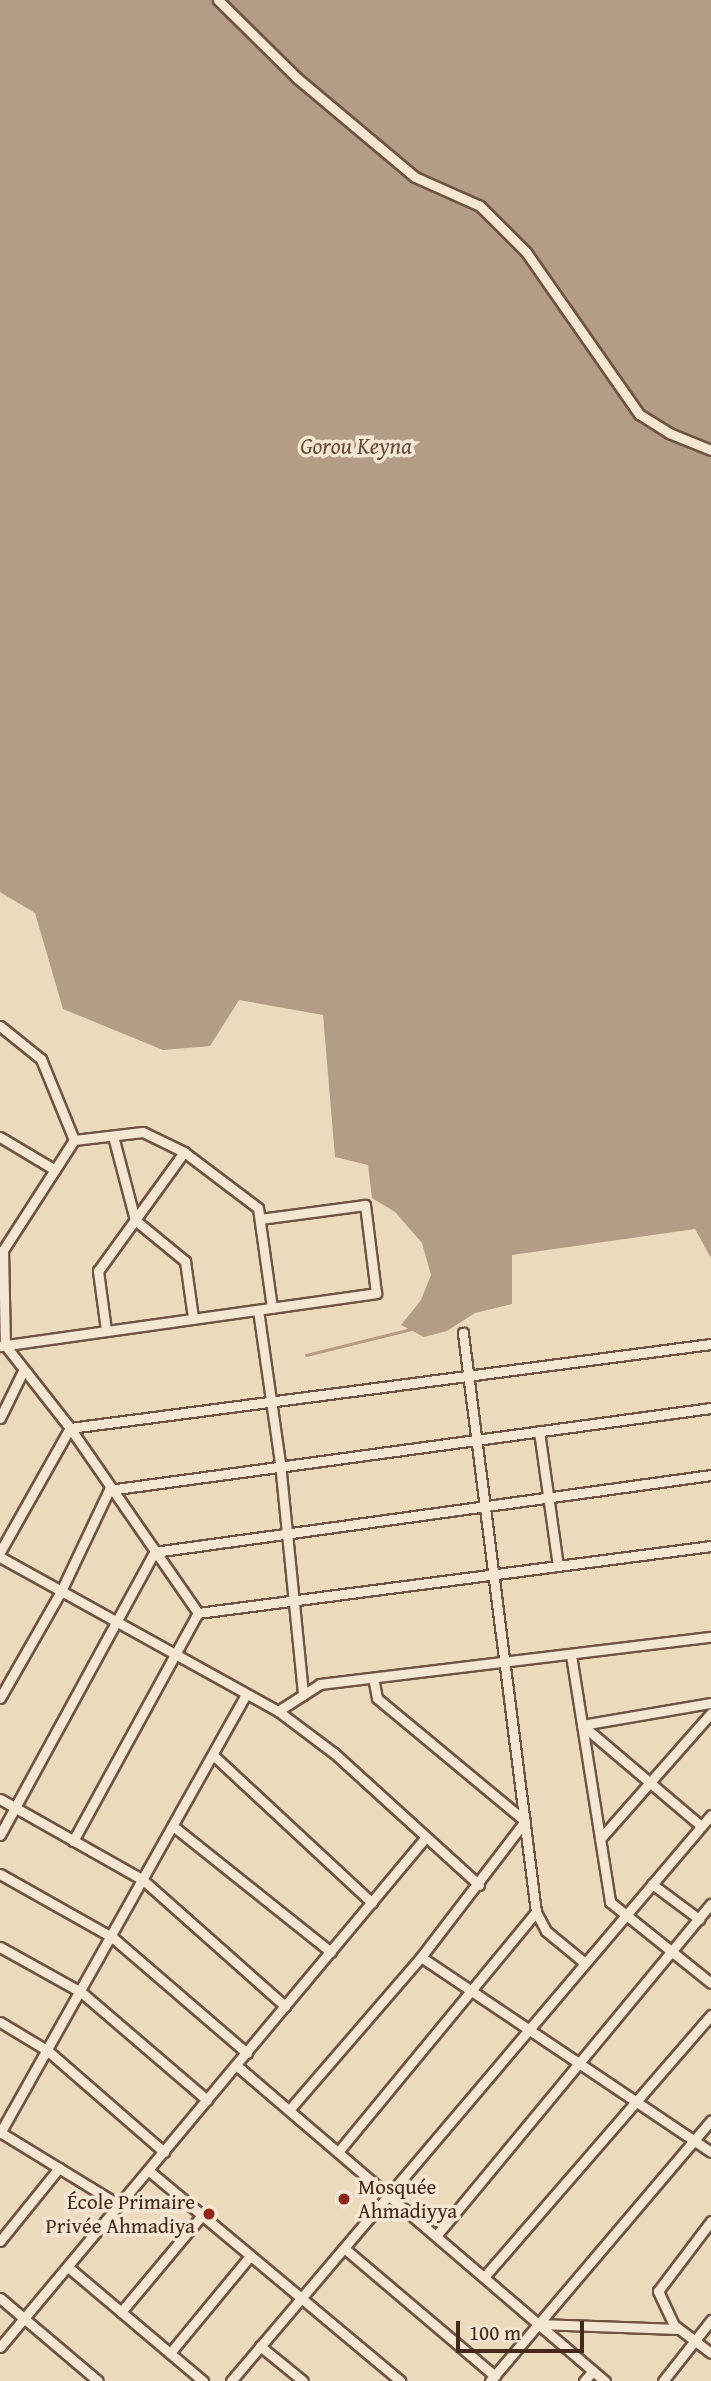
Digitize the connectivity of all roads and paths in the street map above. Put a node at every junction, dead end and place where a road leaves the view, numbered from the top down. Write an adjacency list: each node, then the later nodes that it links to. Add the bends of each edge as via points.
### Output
1 (218, 0): 2 (street, via 297,78 415,177 480,206 526,252 639,414 669,433)
2 (711, 450)
3 (0, 1026): 6 (street, via 41,1059)
4 (113, 1136): 6 (street); 7 (street, via 143,1132); 10 (street)
5 (0, 1137): 8 (street)
6 (74, 1140): 8 (street)
7 (184, 1152): 9 (street, via 258,1208); 10 (street)
8 (55, 1170): 11 (street)
9 (260, 1219): 12 (street); 12 (street, via 365,1205 367,1218 376,1293)
10 (135, 1220): 14 (street, via 185,1261); 15 (street, via 98,1271)
11 (2, 1250): 18 (street)
12 (272, 1308): 13 (street)
13 (258, 1310): 14 (street); 21 (street)
14 (193, 1318): 15 (street)
15 (106, 1330): 18 (street)
16 (463, 1333): 20 (street)
17 (711, 1345): 20 (street)
18 (2, 1346): 19 (street)
19 (23, 1371): 23 (street); 24 (street)
20 (468, 1374): 21 (street); 26 (street)
21 (271, 1398): 24 (street); 27 (street)
22 (711, 1408): 25 (street)
23 (0, 1419)
24 (70, 1428): 29 (street); 35 (street)
25 (539, 1431): 26 (street); 30 (street)
26 (477, 1439): 27 (street); 31 (street)
27 (280, 1463): 29 (street); 32 (street)
28 (711, 1475): 30 (street)
29 (109, 1490): 34 (street); 38 (street)
30 (548, 1496): 31 (street); 36 (street)
31 (486, 1505): 32 (street); 37 (street)
32 (287, 1531): 34 (street); 39 (street)
33 (711, 1546): 36 (street)
34 (154, 1552): 40 (street); 41 (street)
35 (0, 1554): 38 (street)
36 (558, 1566): 37 (street)
37 (495, 1574): 39 (street); 45 (street)
38 (61, 1591): 41 (street); 49 (street)
39 (295, 1600): 40 (street); 47 (street)
40 (198, 1613): 44 (street)
41 (118, 1623): 44 (street); 57 (street)
42 (711, 1637): 43 (street)
43 (571, 1655): 45 (street); 53 (street)
44 (174, 1656): 48 (street); 65 (street)
45 (505, 1663): 46 (street); 59 (street)
46 (373, 1678): 47 (street, via 320,1684); 59 (street, via 377,1698)
47 (303, 1695): 51 (street)
48 (245, 1696): 51 (street); 54 (street)
49 (0, 1698)
50 (711, 1703): 53 (street)
51 (278, 1712): 63 (street, via 334,1753)
52 (711, 1713): 55 (street)
53 (582, 1725): 55 (street); 64 (street)
54 (213, 1755): 60 (street); 70 (street)
55 (651, 1783): 61 (street); 64 (street)
56 (0, 1799): 57 (street)
57 (15, 1807): 62 (street); 65 (street)
58 (711, 1815): 61 (street)
59 (525, 1821): 69 (street); 72 (street)
60 (173, 1826): 67 (street); 78 (street)
61 (701, 1826): 68 (street)
62 (0, 1835)
63 (425, 1838): 69 (street); 70 (street)
64 (600, 1839): 73 (street, via 610,1902)
65 (73, 1841): 67 (street)
66 (0, 1874): 75 (street)
67 (143, 1880): 75 (street); 84 (street)
68 (652, 1884): 73 (street); 74 (street)
69 (479, 1885): 79 (street)
70 (372, 1903): 78 (street)
71 (711, 1905): 74 (street)
72 (536, 1912): 80 (street, via 546,1931); 83 (street)
73 (627, 1914): 77 (street); 80 (street)
74 (699, 1919): 77 (street)
75 (112, 1937): 82 (street); 89 (street)
76 (0, 1947): 82 (street)
77 (673, 1951): 81 (street); 90 (street)
78 (331, 1952): 84 (street)
79 (421, 1957): 83 (street); 94 (street)
80 (585, 1964): 87 (street)
81 (711, 1983)
82 (81, 1992): 88 (street); 92 (street)
83 (471, 1992): 87 (street); 99 (street)
84 (285, 2006): 89 (street)
85 (711, 2015): 93 (street)
86 (0, 2022): 88 (street)
87 (527, 2031): 90 (street); 103 (street)
88 (48, 2051): 96 (street); 98 (street)
89 (247, 2053): 91 (street)
90 (580, 2062): 93 (street); 107 (street)
91 (236, 2065): 92 (street); 94 (street)
92 (208, 2099): 98 (street)
93 (635, 2103): 97 (street); 112 (street)
94 (289, 2110): 99 (street)
95 (711, 2120): 97 (street)
96 (0, 2132): 101 (street)
97 (693, 2141): 100 (street); 118 (street)
98 (164, 2152): 102 (street)
99 (338, 2152): 103 (street)
100 (711, 2152)
101 (59, 2168): 104 (street); 108 (street)
102 (148, 2170): 104 (street); 105 (street)
103 (388, 2195): 107 (street); 109 (street)
104 (119, 2205): 111 (street)
105 (202, 2215): 110 (street); 115 (street)
106 (711, 2221): 119 (street, via 658,2291)
107 (436, 2236): 112 (street)
108 (0, 2241)
109 (344, 2248): 114 (street); 126 (street)
110 (250, 2256): 114 (street); 123 (street)
111 (68, 2267): 115 (street); 116 (street)
112 (484, 2277): 118 (street)
113 (0, 2298): 116 (street)
114 (301, 2298): 121 (street); 131 (street)
115 (121, 2312): 123 (street)
116 (24, 2318): 122 (street); 127 (street)
117 (711, 2320): 120 (street)
118 (538, 2324): 119 (street); 125 (street); 126 (street)
119 (678, 2329): 120 (street)
120 (694, 2341): 124 (street); 134 (street)
121 (260, 2346): 129 (street); 130 (street)
122 (0, 2347)
123 (170, 2353): 128 (street)
124 (711, 2353)
125 (593, 2371): 132 (street); 133 (street)
126 (492, 2378)
127 (98, 2381)
128 (203, 2381)
129 (231, 2381)
130 (303, 2381)
131 (400, 2381)
132 (584, 2381)
133 (605, 2381)
134 (663, 2381)

